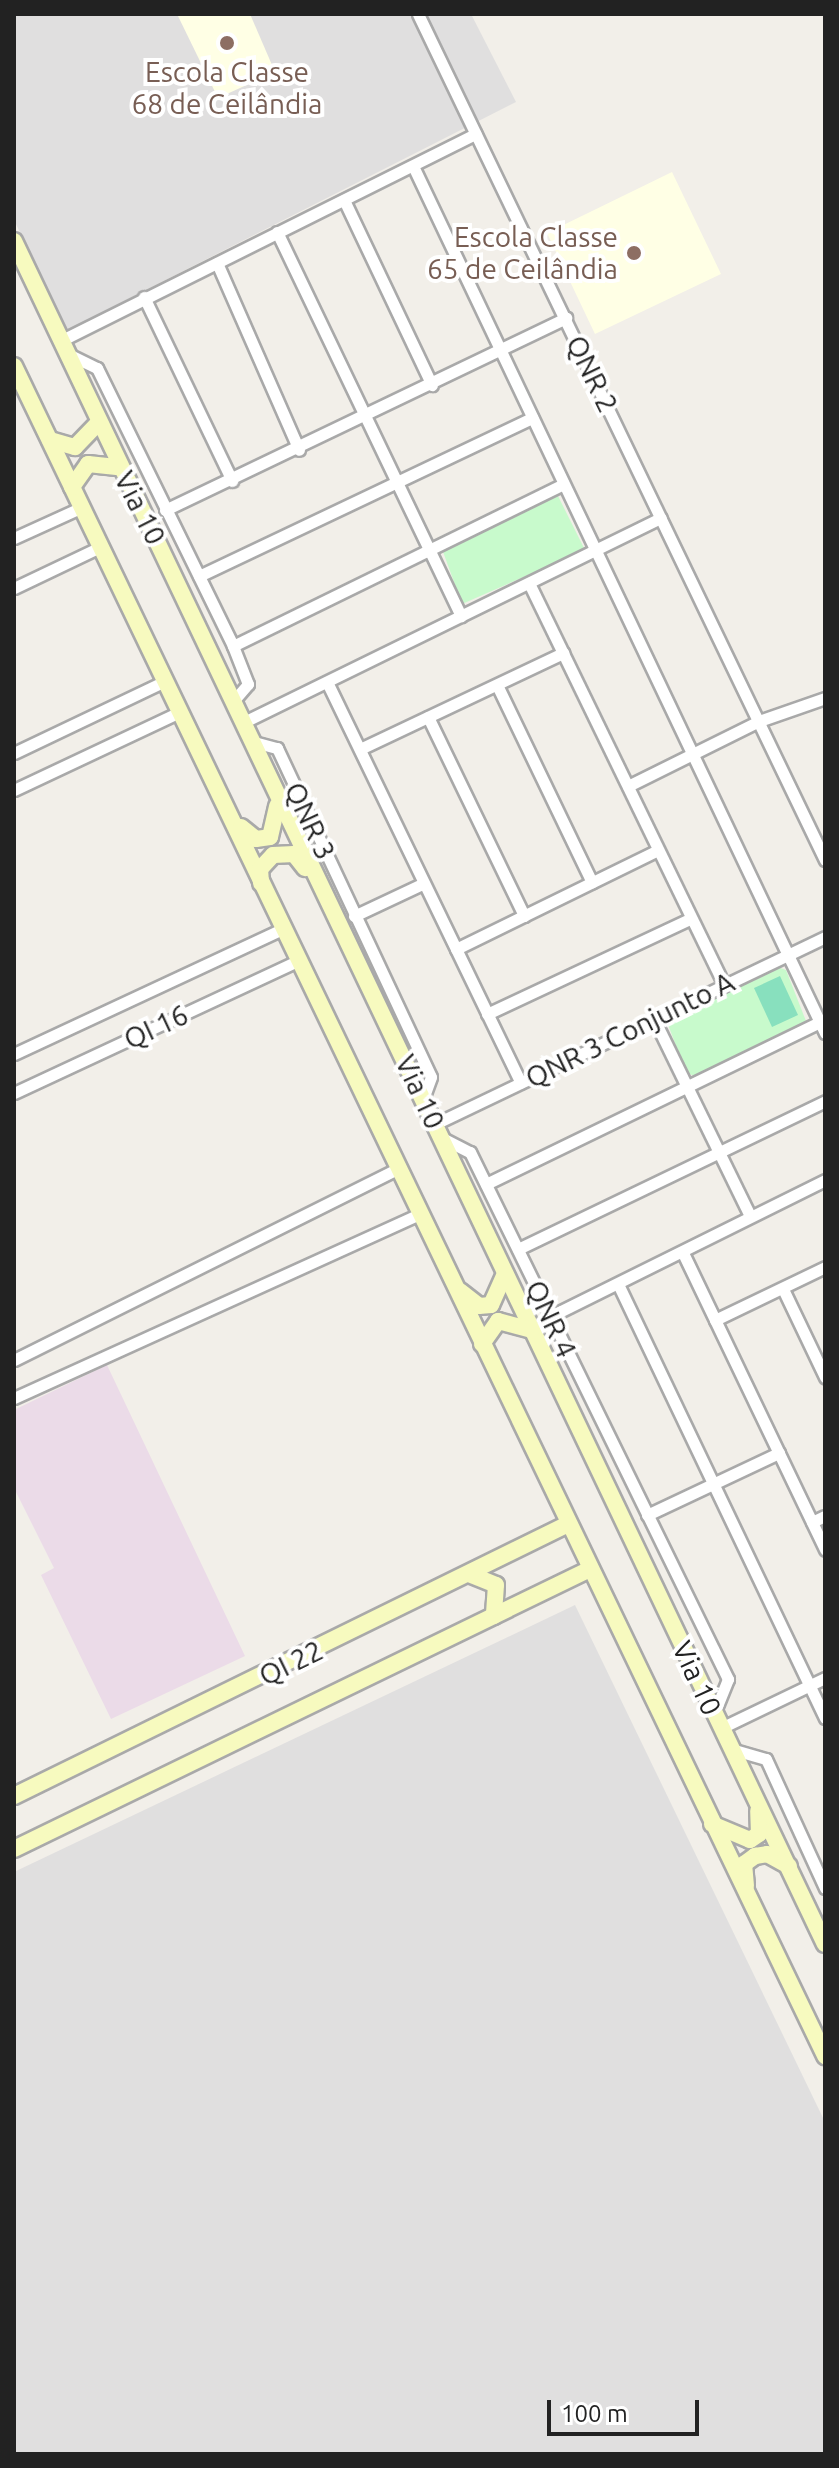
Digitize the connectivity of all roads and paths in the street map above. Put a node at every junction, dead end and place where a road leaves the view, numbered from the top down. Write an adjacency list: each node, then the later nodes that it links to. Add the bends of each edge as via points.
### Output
1 (418, 14): 2 (street)
2 (476, 134): 3 (street); 9 (street)
3 (413, 166): 4 (street); 11 (street)
4 (344, 200): 5 (street); 14 (street)
5 (277, 232): 7 (street); 15 (street)
6 (14, 241): 10 (main road, Via 10)
7 (217, 263): 8 (street); 19 (street)
8 (144, 297): 10 (street); 21 (street)
9 (566, 318): 11 (street, QNR 2); 27 (street, QNR 2)
10 (62, 340): 12 (main road, Via 10)
11 (500, 350): 14 (street, QNR 2); 16 (street)
12 (70, 355): 17 (main road, Via 10); 26 (street, via 97,368)
13 (14, 366): 18 (main road, Via 10)
14 (432, 385): 15 (street, QNR 2)
15 (366, 418): 19 (street, QNR 2); 22 (street)
16 (532, 418): 22 (street); 23 (street)
17 (98, 423): 18 (main road, via 75,447); 20 (main road, Via 10)
18 (50, 440): 24 (main road, Via 10)
19 (299, 450): 21 (street, QNR 2)
20 (119, 467): 24 (main road, via 88,464); 42 (main road, Via 10)
21 (232, 481): 26 (street, QNR 2)
22 (397, 483): 30 (street); 32 (street)
23 (563, 484): 30 (street); 31 (street)
24 (72, 487): 25 (main road, Via 10)
25 (82, 507): 28 (street); 29 (main road, Via 10)
26 (165, 510): 32 (street)
27 (661, 518): 31 (street); 45 (street, QNR 2)
28 (14, 538)
29 (100, 547): 34 (street); 38 (main road, Via 10)
30 (430, 551): 35 (street); 36 (street)
31 (595, 552): 33 (street); 50 (street)
32 (199, 576): 36 (street)
33 (529, 583): 35 (street); 37 (street)
34 (14, 588)
35 (461, 616): 39 (street)
36 (233, 646): 42 (street, via 248,684)
37 (563, 653): 40 (street); 51 (street)
38 (165, 681): 43 (main road, Via 10); 49 (street)
39 (327, 682): 46 (street); 48 (street)
40 (497, 685): 44 (street); 57 (street)
41 (825, 698): 45 (street)
42 (234, 700): 46 (main road, Via 10)
43 (180, 712): 52 (street); 54 (main road, Via 10)
44 (428, 717): 48 (street); 62 (street)
45 (759, 721): 50 (street); 56 (street, QNR 2)
46 (244, 722): 47 (main road, Via 10)
47 (254, 742): 53 (main road, Via 10); 61 (street, QNR 3, via 277,748)
48 (360, 749): 58 (street)
49 (14, 753)
50 (693, 753): 51 (street); 67 (street)
51 (628, 786): 55 (street)
52 (14, 790)
53 (276, 794): 54 (main road, via 279,822 270,837 250,836); 60 (main road, Via 10)
54 (237, 823): 59 (main road, Via 10)
55 (656, 851): 57 (street); 63 (street)
56 (825, 860)
57 (592, 882): 62 (street)
58 (424, 883): 61 (street); 66 (street)
59 (262, 887): 60 (main road, via 265,861 288,852); 64 (main road, Via 10)
60 (326, 899): 77 (main road, Via 10)
61 (354, 916): 77 (street, QNR 3, via 431,1077)
62 (524, 916): 66 (street)
63 (688, 920): 69 (street); 70 (street)
64 (282, 929): 68 (main road, Via 10); 73 (street)
65 (825, 937): 67 (street, QNR 3 Conjunto A)
66 (456, 949): 70 (street)
67 (788, 955): 69 (street, QNR 3 Conjunto A); 72 (street)
68 (297, 961): 76 (street, QI 16); 81 (main road, Via 10)
69 (724, 985): 71 (street, QNR 3 Conjunto A)
70 (487, 1014): 74 (street)
71 (654, 1019): 74 (street, QNR 3 Conjunto A); 75 (street)
72 (822, 1027): 75 (street)
73 (14, 1054)
74 (521, 1083): 79 (street, QNR 3 Conjunto A)
75 (685, 1086): 80 (street); 83 (street)
76 (14, 1093)
77 (423, 1099): 79 (main road, Via 10)
78 (825, 1101): 80 (street)
79 (438, 1131): 83 (street, QNR 4, via 470,1152); 89 (main road, Via 10)
80 (717, 1150): 85 (street); 86 (street)
81 (397, 1169): 84 (main road, Via 10); 97 (street)
82 (825, 1180): 85 (street)
83 (486, 1184): 86 (street, QNR 4)
84 (418, 1215): 90 (main road, Via 10); 99 (street)
85 (750, 1216): 87 (street)
86 (518, 1249): 93 (street, QNR 4)
87 (683, 1253): 91 (street); 94 (street)
88 (825, 1267): 92 (street)
89 (505, 1274): 90 (main road, via 499,1299 484,1307); 95 (main road, Via 10)
90 (453, 1284): 96 (main road, Via 10)
91 (618, 1284): 93 (street); 101 (street)
92 (783, 1289): 94 (street); 98 (street)
93 (549, 1317): 102 (street, QNR 4)
94 (715, 1320): 100 (street)
95 (535, 1331): 96 (main road, via 504,1320); 113 (main road, Via 10)
96 (482, 1344): 105 (main road, Via 10)
97 (14, 1360)
98 (825, 1377)
99 (14, 1398)
100 (779, 1453): 101 (street); 104 (street)
101 (713, 1485): 102 (street); 111 (street)
102 (647, 1515): 113 (street, QNR 4, via 728,1679)
103 (825, 1516): 104 (street)
104 (812, 1522): 106 (street)
105 (566, 1525): 107 (main road, Via 10); 108 (main road, QI 22)
106 (825, 1550)
107 (588, 1570): 109 (main road); 117 (main road, Via 10)
108 (469, 1574): 109 (main road, via 496,1585); 115 (main road, QI 22)
109 (494, 1616): 118 (main road)
110 (825, 1678): 111 (street)
111 (810, 1686): 112 (street); 113 (street)
112 (825, 1718)
113 (718, 1721): 114 (main road, Via 10)
114 (731, 1749): 116 (main road, Via 10); 120 (street, via 766,1759)
115 (14, 1796)
116 (756, 1803): 117 (main road, via 759,1834 750,1840); 119 (main road, Via 10)
117 (711, 1823): 121 (main road, Via 10)
118 (14, 1849)
119 (790, 1867): 121 (main road, via 767,1854 744,1864); 122 (main road, Via 10)
120 (825, 1888)
121 (747, 1899): 123 (main road, Via 10)
122 (825, 1944)
123 (825, 2056)

